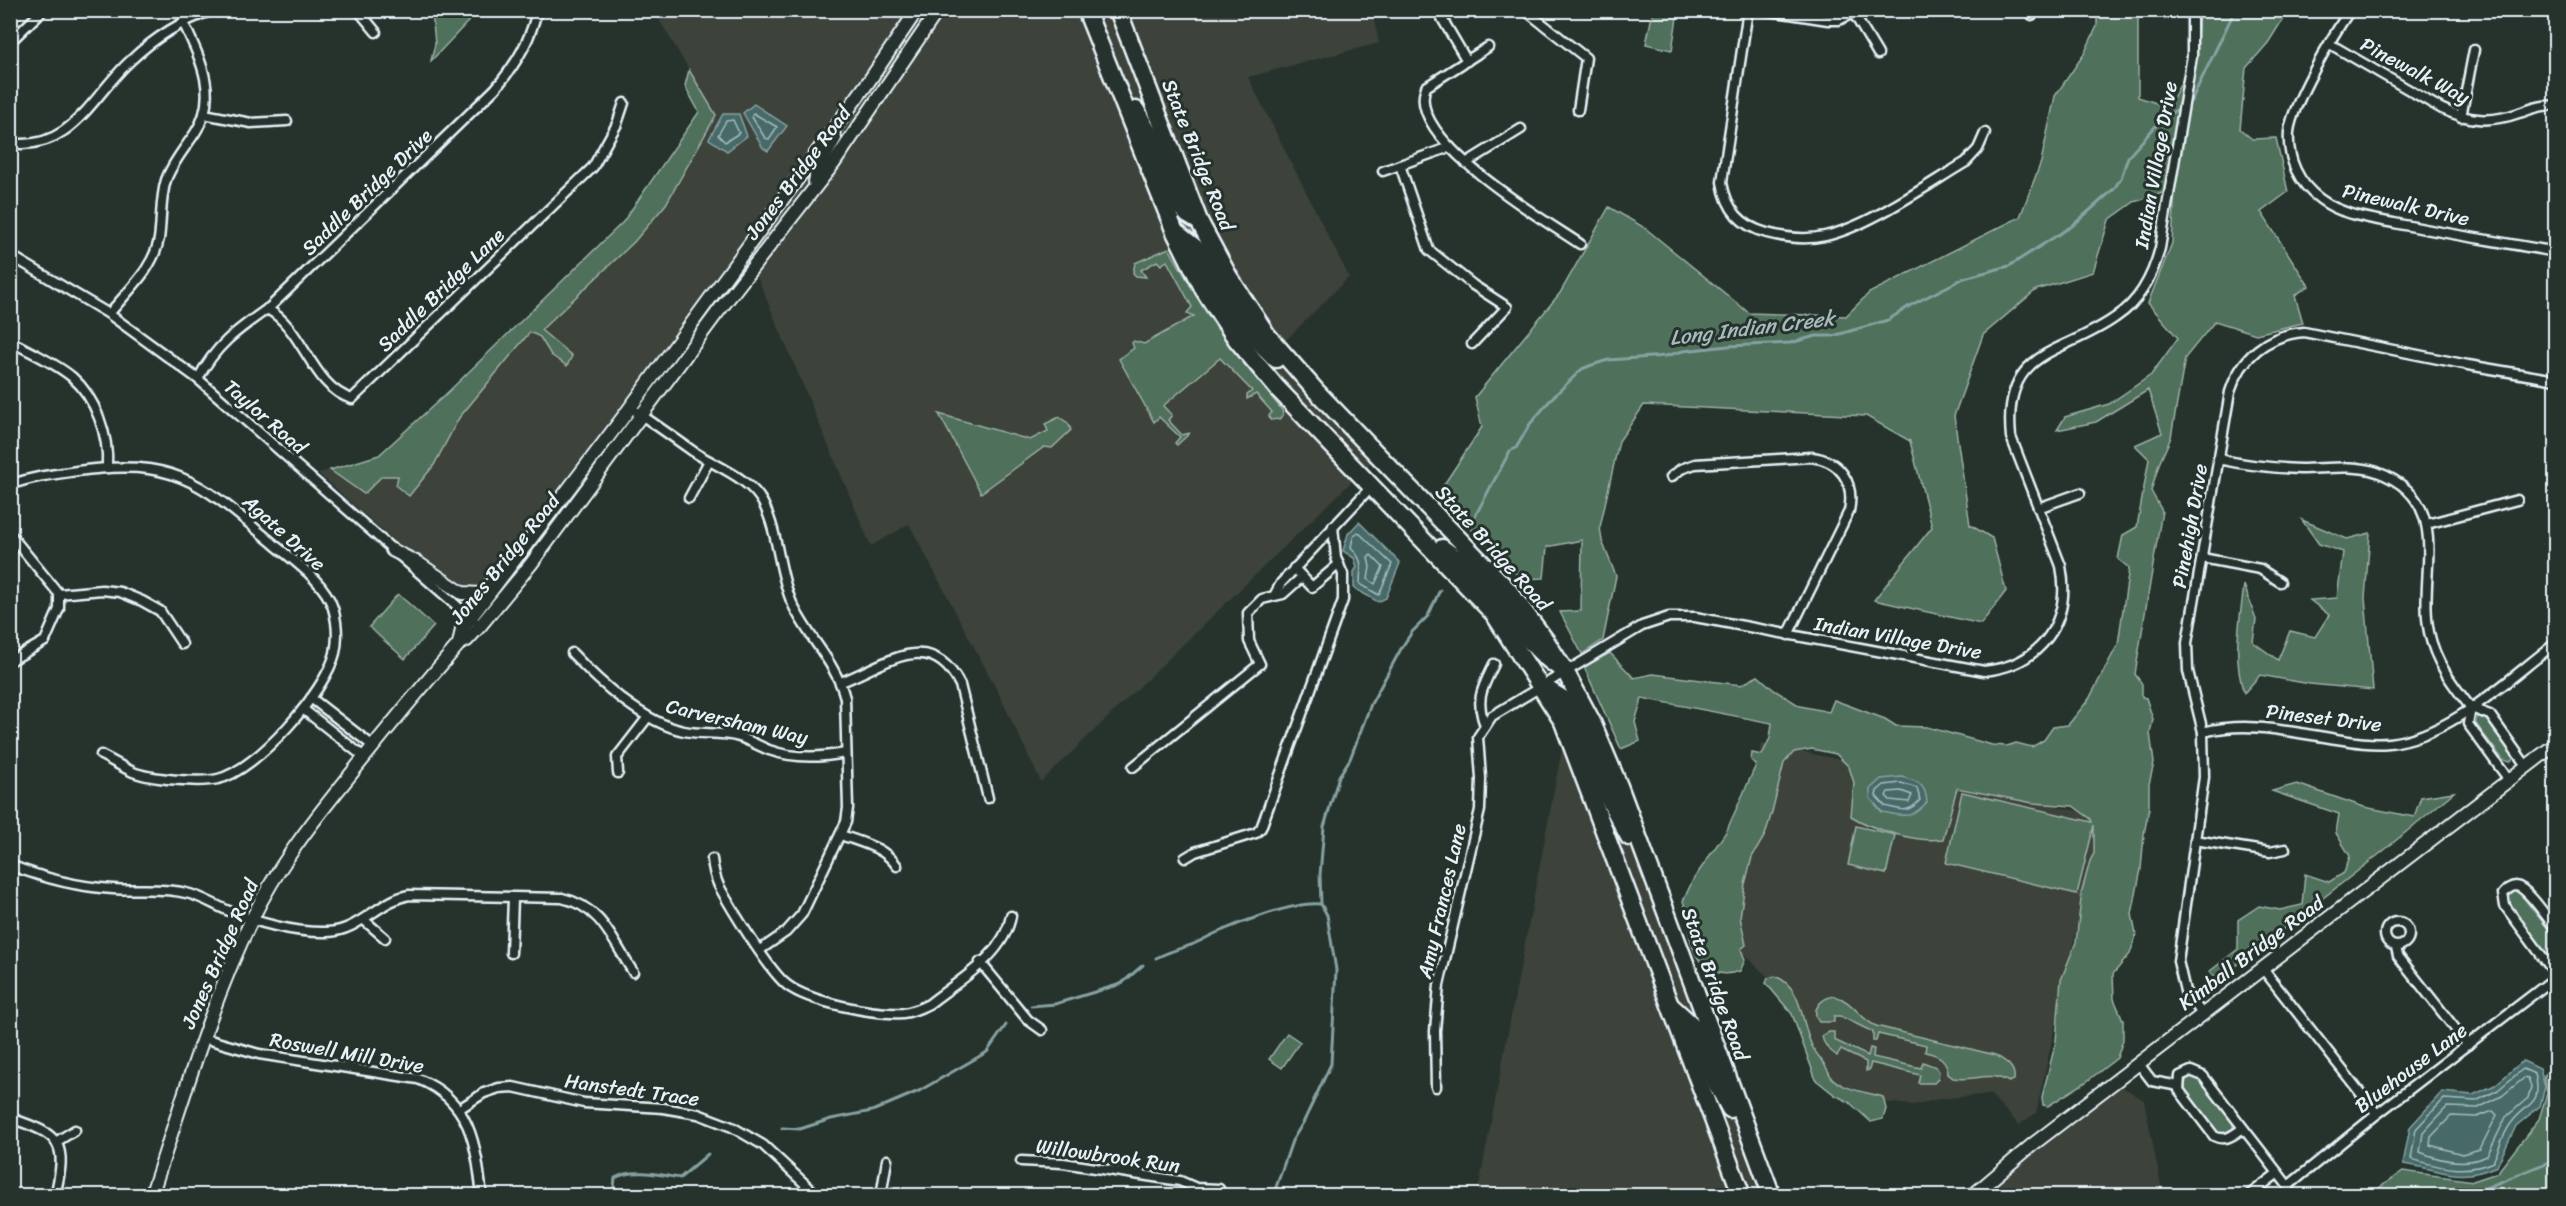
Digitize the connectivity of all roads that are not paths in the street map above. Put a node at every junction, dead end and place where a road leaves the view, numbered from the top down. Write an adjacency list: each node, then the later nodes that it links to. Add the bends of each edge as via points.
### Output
1 (43, 10): 18 (street)
2 (213, 10): 16 (street)
3 (358, 10): 17 (street)
4 (537, 10): 46 (street, Saddle Bridge Drive, via 518,57 495,89)
5 (938, 10): 26 (main road, Jones Bridge Road)
6 (1086, 10): 24 (highway)
7 (1118, 10): 41 (highway, State Bridge Road)
8 (1437, 10): 23 (street)
9 (1525, 10): 29 (street, via 1586,58)
10 (1748, 10): 34 (street, via 1722,182 1729,208 1753,228 1802,238 1848,230 1966,162)
11 (1763, 10): 15 (street, via 1828,20 1839,20)
12 (2192, 10): 64 (street, Indian Village Drive, via 2192,56 2160,248 2151,275 2117,317 2036,360 2021,377 2012,397 2010,437)
13 (2350, 10): 19 (street, Pinewalk Drive)
14 (916, 11): 25 (main road, Jones Bridge Road); 26 (main road, via 906,43 883,77)
15 (1856, 12): 22 (street)
16 (183, 22): 30 (street, via 206,73); 35 (street, via 130,60 69,129 41,143)
17 (376, 32)
18 (10, 42)
19 (2330, 44): 31 (street, Pinewalk Way); 44 (street, Pinewalk Drive, via 2296,107 2289,134 2290,154 2297,173 2322,201 2360,216)
20 (1488, 47): 23 (street)
21 (2474, 50): 31 (street)
22 (1878, 54)
23 (1467, 61): 36 (street, via 1426,87 1422,96 1438,136)
24 (1108, 64): 41 (highway, via 1153,141 1178,204); 42 (highway)
25 (868, 81): 40 (main road, via 863,101 832,142); 53 (main road, Jones Bridge Road)
26 (882, 92): 40 (main road, Jones Bridge Road)
27 (624, 103): 46 (street, Saddle Bridge Lane, via 593,167 352,399 342,396 324,379 279,315)
28 (2556, 106): 31 (street, Pinewalk Way, via 2546,105 2493,120)
29 (1578, 110)
30 (204, 114): 32 (street, via 251,123); 47 (street, via 166,179 159,240 151,262)
31 (2461, 117)
32 (287, 121)
33 (1521, 129): 37 (street)
34 (1985, 133)
35 (10, 143)
36 (1450, 147): 37 (street); 38 (street)
37 (1467, 163): 43 (street, via 1479,176)
38 (1401, 165): 39 (street); 49 (street, via 1429,250 1507,307)
39 (1383, 171)
40 (813, 188): 54 (main road, Jones Bridge Road)
41 (1199, 221): 52 (highway, State Bridge Road, via 1229,277 1267,334)
42 (1175, 232): 52 (highway, via 1197,249 1229,304 1256,340); 60 (highway, via 1204,290 1238,340 1277,388)
43 (1580, 244)
44 (2556, 252)
45 (10, 255): 47 (street, Taylor Road)
46 (267, 309): 50 (street, Saddle Bridge Drive, via 236,331 211,356)
47 (109, 314): 50 (street, Taylor Road)
48 (10, 341): 57 (street, via 72,377 92,402 101,425)
49 (1472, 344)
50 (198, 379): 70 (street, Taylor Road)
51 (2556, 380): 55 (street, Pinehigh Drive, via 2316,333 2294,333 2262,345 2238,370)
52 (1316, 391): 85 (highway, State Bridge Road, via 1508,590)
53 (631, 408): 54 (street); 65 (main road, Jones Bridge Road)
54 (642, 416): 56 (street); 78 (main road, Jones Bridge Road, via 531,564)
55 (2218, 459): 66 (street, via 2273,468 2355,468 2375,472 2407,490); 71 (street, Pinehigh Drive)
56 (709, 461): 62 (street); 86 (street, via 747,484 762,501 792,604)
57 (107, 467): 59 (street, Agate Drive); 88 (street, Agate Drive, via 153,468 195,482 303,569 323,591 333,607 337,637 326,678)
58 (1671, 477): 79 (street, via 1695,464 1811,457 1829,461 1844,473 1851,491 1850,511)
59 (10, 485)
60 (1371, 487): 67 (street); 68 (highway)
61 (2080, 493): 64 (street)
62 (689, 498)
63 (2517, 500): 66 (street)
64 (2038, 508): 79 (street, Indian Village Drive, via 2061,566 2064,598 2050,637 2020,662 1997,670 1973,670)
65 (546, 521): 70 (main road, via 532,529 486,591 474,595 462,593 418,562); 78 (main road, Jones Bridge Road)
66 (2427, 524): 89 (street, via 2430,546 2425,604 2429,633 2443,669)
67 (1333, 526): 72 (street); 73 (street)
68 (1412, 529): 85 (highway, via 1468,568 1491,591 1536,650); 87 (highway, via 1494,614)
69 (10, 534): 76 (street)
70 (392, 550): 78 (street, Taylor Road)
71 (2202, 558): 75 (street, via 2260,569); 93 (street, Pinehigh Drive, via 2186,656)
72 (1339, 564): 74 (street, via 1312,587); 107 (street, via 1344,597 1261,828)
73 (1294, 568): 74 (street); 77 (street)
74 (1302, 577): 77 (street, via 1283,594)
75 (2280, 582)
76 (59, 594): 81 (street, via 120,592 160,611); 83 (street, via 58,609 45,641)
77 (1275, 594): 99 (street, via 1262,599 1248,613 1249,641 1260,664)
78 (476, 622): 95 (main road, Jones Bridge Road, via 459,633 459,644)
79 (1788, 635): 85 (street, Indian Village Drive, via 1695,617 1669,617 1642,626)
80 (2556, 643): 89 (street, Pineset Drive)
81 (182, 644)
82 (572, 653): 91 (street, Carversham Way)
83 (10, 661)
84 (1494, 664): 92 (street, Amy Frances Lane, via 1479,708)
85 (1566, 671): 87 (street, Indian Village Drive); 111 (highway, State Bridge Road, via 1592,722)
86 (841, 682): 96 (street); 103 (street, via 906,654 927,654 944,663 960,686)
87 (1536, 688): 92 (street, via 1492,716); 111 (highway, via 1565,700 1572,711 1613,809); 125 (highway, via 1563,722)
88 (311, 698): 90 (street, Agate Drive); 95 (street)
89 (2471, 708): 93 (street, Pineset Drive, via 2433,732 2388,743 2358,743 2248,725); 100 (street, via 2490,715); 102 (street, via 2468,724)
90 (303, 709): 97 (street, Agate Drive, via 262,752 232,775 217,779 200,782 134,772); 98 (street)
91 (648, 717): 96 (street, Carversham Way, via 683,731 738,737 786,755 815,758); 101 (street, via 617,757)
92 (1485, 726): 132 (street, Amy Frances Lane, via 1478,737 1480,810 1439,986)
93 (2203, 732): 105 (street, Pinehigh Drive, via 2204,777)
94 (2556, 744): 100 (main road, Kimball Bridge Road)
95 (373, 746): 98 (main road, Jones Bridge Road)
96 (846, 753): 104 (street, via 848,808)
97 (100, 754)
98 (364, 757): 114 (main road, Jones Bridge Road, via 292,849)
99 (1133, 767)
100 (2527, 767): 102 (main road, Kimball Bridge Road)
101 (618, 773)
102 (2509, 780): 122 (main road, Kimball Bridge Road)
103 (988, 798)
104 (841, 835): 110 (street, via 882,850); 119 (street, via 802,914 786,932)
105 (2195, 840): 106 (street, via 2270,852); 126 (street, Pinehigh Drive, via 2178,961 2185,991)
106 (2285, 849)
107 (1185, 858)
108 (712, 859): 119 (street, via 719,885)
109 (10, 865): 114 (street, via 76,885 186,893)
110 (897, 866)
111 (1650, 870): 139 (highway, State Bridge Road)
112 (513, 898): 115 (street, via 409,895 394,898); 120 (street); 123 (street, via 578,901 603,924)
113 (1011, 916): 121 (street, via 1003,940)
114 (252, 918): 115 (street, via 287,928 327,932); 128 (main road, Jones Bridge Road)
115 (363, 920): 117 (street)
116 (2556, 929): 124 (street, via 2524,890 2516,886 2503,894 2505,906)
117 (385, 938)
118 (2396, 946): 129 (street, via 2398,956)
119 (760, 950): 121 (street, via 786,984 805,996 904,1013 929,1004)
120 (510, 953)
121 (980, 963): 127 (street, via 1028,1020)
122 (2263, 969): 126 (main road, Kimball Bridge Road); 134 (street)
123 (633, 972)
124 (2556, 976): 129 (street, Bluehouse Lane)
125 (1671, 1005): 139 (highway, via 1694,1027 1716,1083); 143 (highway)
126 (2203, 1015): 130 (main road, Kimball Bridge Road)
127 (1042, 1030)
128 (203, 1038): 133 (street, Roswell Mill Drive, via 259,1054 418,1079 439,1090); 146 (main road, Jones Bridge Road)
129 (2468, 1045): 134 (street, Bluehouse Lane)
130 (2139, 1064): 131 (street, via 2152,1081); 154 (main road, Kimball Bridge Road)
131 (2179, 1086): 136 (street, via 2214,1136 2226,1138); 136 (street, via 2184,1073 2199,1073)
132 (1436, 1087)
133 (459, 1109): 147 (street, Roswell Mill Drive, via 472,1137); 148 (street, Hanstedt Trace, via 484,1093 513,1087 584,1103 698,1114 763,1145)
134 (2377, 1113): 144 (street, Bluehouse Lane)
135 (10, 1118): 138 (street, via 42,1129)
136 (2243, 1128): 142 (street)
137 (75, 1130): 138 (street)
138 (57, 1142): 145 (street, via 62,1155)
139 (1754, 1150): 153 (highway, State Bridge Road)
140 (887, 1160): 149 (street)
141 (1021, 1161): 150 (street, Willowbrook Run, via 1180,1181 1196,1188 1219,1189)
142 (2278, 1173): 144 (street); 155 (street)
143 (1735, 1174): 151 (highway); 152 (highway)
144 (2288, 1186): 156 (street)
145 (55, 1196)
146 (151, 1196)
147 (482, 1196)
148 (818, 1196)
149 (881, 1196)
150 (1218, 1196)
151 (1742, 1196)
152 (1753, 1196)
153 (1772, 1196)
154 (1972, 1196)
155 (2248, 1196)
156 (2292, 1196)

